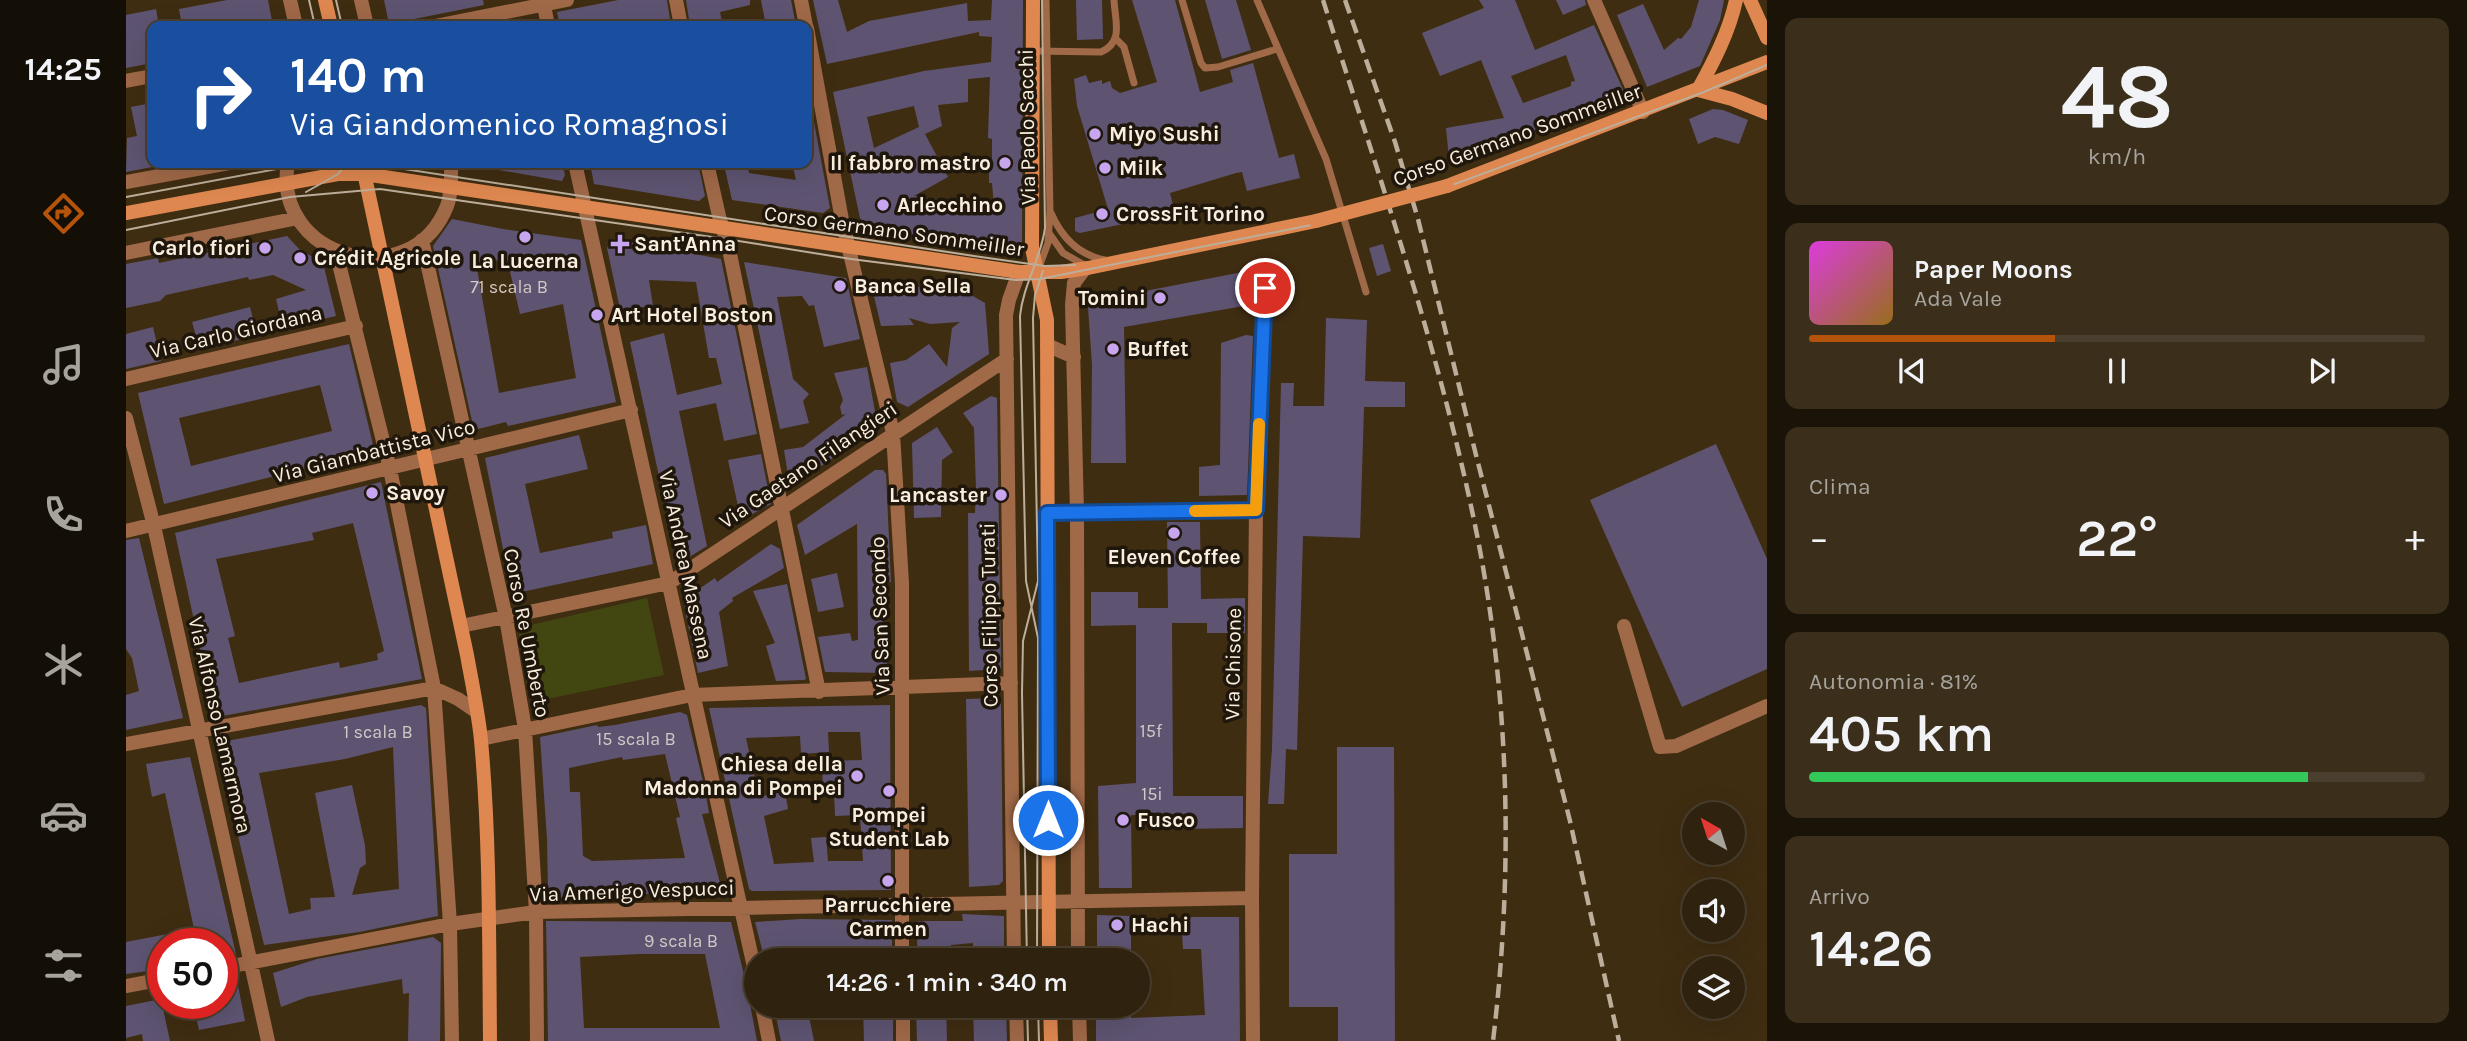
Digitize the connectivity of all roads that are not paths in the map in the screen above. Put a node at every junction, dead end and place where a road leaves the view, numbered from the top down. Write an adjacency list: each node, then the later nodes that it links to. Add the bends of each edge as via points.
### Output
1 (290, 0): 16 (street)
2 (325, 0): 17 (main road)
3 (361, 0): 18 (street)
4 (567, 0): 15 (street)
5 (676, 0): 21 (street)
6 (802, 0): 22 (street, Via San Secondo)
7 (1033, 0): 26 (main road, Via Paolo Sacchi)
8 (1046, 0): 26 (lane, Via Paolo Sacchi)
9 (1114, 0): 24 (lane)
10 (1182, 0): 25 (lane, via 1205,68)
11 (1257, 0): 25 (lane)
12 (1594, 0): 33 (street)
13 (1736, 0): 32 (main road, via 1715,60)
14 (1750, 0): 23 (main road)
15 (543, 2): 19 (street); 20 (street)
16 (295, 21)
17 (330, 21)
18 (366, 21)
19 (458, 21)
20 (547, 21)
21 (680, 21)
22 (806, 21)
23 (1767, 38)
24 (1117, 40): 26 (lane, via 1101,52); 31 (lane, via 1124,47)
25 (1277, 49): 60 (lane, via 1326,159)
26 (1041, 51): 45 (lane, Via Paolo Sacchi); 56 (main road, Via Paolo Sacchi, via 1032,248)
27 (812, 53): 51 (street, Via San Secondo)
28 (1767, 62): 32 (main road, Corso Germano Sommeiller)
29 (147, 77): 30 (street)
30 (126, 81)
31 (1134, 83)
32 (1698, 90): 33 (main road, Corso Germano Sommeiller); 34 (main road)
33 (1643, 112): 55 (main road, Corso Germano Sommeiller, bridge, via 1447,186 1316,221)
34 (1767, 113)
35 (202, 168): 41 (street)
36 (288, 168): 42 (street)
37 (363, 168): 42 (main road, Corso Germano Sommeiller); 43 (main road, Corso Germano Sommeiller); 54 (main road)
38 (451, 168): 43 (street)
39 (576, 168): 44 (street, Via Andrea Massena)
40 (708, 168): 48 (street)
41 (126, 182)
42 (287, 183): 46 (main road, Corso Germano Sommeiller); 47 (street)
43 (450, 186): 44 (main road, Corso Germano Sommeiller); 50 (street, via 446,208)
44 (584, 207): 48 (main road, Corso Germano Sommeiller); 66 (street, Via Andrea Massena)
45 (1050, 211): 49 (lane, Via Paolo Sacchi); 55 (lane, via 1073,246)
46 (126, 214)
47 (298, 218): 52 (street, via 314,238); 53 (street)
48 (722, 228): 51 (main road, Corso Germano Sommeiller); 72 (street)
49 (1049, 232): 56 (lane, Via Paolo Sacchi); 57 (lane, via 1063,253)
50 (422, 240): 54 (street); 69 (street, Corso Re Umberto)
51 (849, 247): 58 (main road, Corso Germano Sommeiller); 68 (street, Via San Secondo)
52 (336, 252): 54 (street); 61 (street)
53 (126, 253)
54 (383, 258): 70 (main road)
55 (1116, 261): 57 (main road, Corso Germano Sommeiller)
56 (1036, 268): 57 (main road, Corso Germano Sommeiller); 58 (main road, Corso Germano Sommeiller); 62 (main road, via 1047,320)
57 (1087, 269): 63 (street, via 1073,287)
58 (1019, 272): 64 (street, Corso Filippo Turati, via 1006,315)
59 (1265, 288): 73 (street, Via Chisone)
60 (1366, 292)
61 (356, 326): 65 (street, Via Carlo Giordana); 71 (street)
62 (1047, 345): 63 (street); 74 (main road)
63 (1074, 357): 75 (street)
64 (1007, 359): 68 (street, Via Gaetano Filangieri); 82 (street, Corso Filippo Turati)
65 (126, 379)
66 (631, 410): 69 (street, Via Giambattista Vico); 78 (street, Via Andrea Massena)
67 (126, 418): 76 (street, Via Alfonso Lamarmora)
68 (893, 433): 72 (street, Via Gaetano Filangieri); 84 (street, Via San Secondo)
69 (467, 450): 70 (street, Via Giambattista Vico); 79 (street, Corso Re Umberto)
70 (425, 460): 71 (street, Via Giambattista Vico); 80 (main road)
71 (390, 469): 76 (street, Via Giambattista Vico); 83 (street)
72 (783, 507): 78 (street, Via Gaetano Filangieri); 85 (street)
73 (1256, 510): 75 (street); 93 (street, Via Chisone)
74 (1047, 513): 75 (street); 96 (main road)
75 (1077, 513): 94 (street)
76 (153, 526): 77 (street, Via Giambattista Vico); 90 (street, Via Alfonso Lamarmora)
77 (126, 531)
78 (669, 583): 79 (street, Via Gaetano Filangieri); 86 (street, Via Andrea Massena)
79 (506, 618): 80 (street, Via Gaetano Filangieri); 89 (street, Corso Re Umberto)
80 (461, 626): 88 (main road)
81 (1624, 626): 87 (street, via 1660,747 1676,746)
82 (1011, 683): 84 (street); 95 (street, Corso Filippo Turati)
83 (433, 688): 88 (street); 90 (street); 101 (street)
84 (904, 688): 85 (street); 97 (street, Via San Secondo)
85 (819, 692): 86 (street)
86 (692, 695): 89 (street); 98 (street, Via Andrea Massena)
87 (1767, 706)
88 (477, 712): 91 (main road)
89 (524, 729): 91 (street); 99 (street, Corso Re Umberto)
90 (199, 731): 92 (street); 107 (street, Via Alfonso Lamarmora)
91 (481, 739): 100 (main road)
92 (126, 744)
93 (1252, 898): 94 (street); 125 (street, Via Chisone)
94 (1076, 902): 96 (street); 106 (street)
95 (1013, 903): 96 (street, Via Amerigo Vespucci); 97 (street, Via Amerigo Vespucci); 104 (street, Corso Filippo Turati)
96 (1048, 903): 105 (main road)
97 (902, 907): 98 (street, Via Amerigo Vespucci); 103 (street, Via San Secondo)
98 (742, 908): 99 (street, Via Amerigo Vespucci); 102 (street, Via Andrea Massena)
99 (536, 912): 100 (street, Via Amerigo Vespucci); 119 (street, Corso Re Umberto)
100 (489, 919): 101 (street, Via Amerigo Vespucci); 118 (main road)
101 (450, 924): 107 (street, Via Amerigo Vespucci); 117 (street)
102 (750, 948)
103 (902, 948)
104 (1014, 948)
105 (1049, 948)
106 (1078, 948)
107 (251, 962): 108 (street, Via Amerigo Vespucci); 116 (street, Via Alfonso Lamarmora)
108 (238, 965)
109 (147, 982): 110 (street)
110 (126, 986)
111 (764, 1018): 120 (street)
112 (903, 1018): 121 (street)
113 (1016, 1018): 122 (street)
114 (1050, 1018): 123 (main road)
115 (1079, 1018): 124 (street)
116 (268, 1041)
117 (452, 1041)
118 (490, 1041)
119 (537, 1041)
120 (769, 1041)
121 (903, 1041)
122 (1017, 1041)
123 (1051, 1041)
124 (1080, 1041)
125 (1253, 1041)

